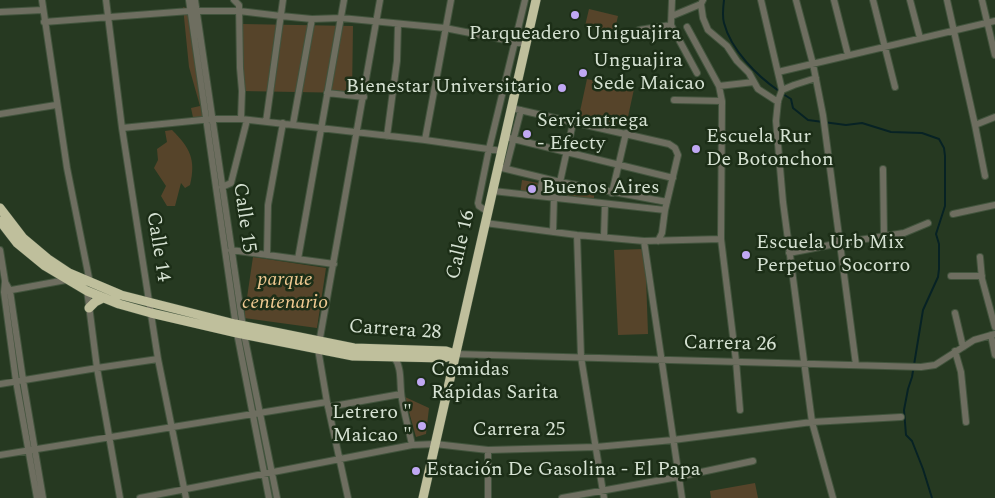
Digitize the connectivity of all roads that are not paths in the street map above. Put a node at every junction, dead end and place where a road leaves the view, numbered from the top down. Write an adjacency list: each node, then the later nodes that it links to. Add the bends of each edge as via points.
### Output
1 (42, 0): 21 (street)
2 (106, 0): 26 (street, Calle 14)
3 (189, 0): 22 (street, Calle 15)
4 (195, 0): 22 (street, Calle 15)
5 (283, 0): 24 (street)
6 (344, 0): 27 (street)
7 (380, 0): 30 (street)
8 (451, 0): 35 (street)
9 (525, 0): 39 (street)
10 (536, 0): 40 (highway, Calle 16)
11 (672, 0): 25 (street)
12 (760, 0): 45 (street)
13 (796, 0): 44 (street)
14 (834, 0): 42 (street)
15 (873, 0): 41 (street)
16 (910, 0): 38 (street)
17 (947, 0): 37 (street)
18 (982, 0): 31 (street)
19 (702, 2): 25 (street); 48 (street, via 708,30 727,46)
20 (238, 4): 22 (street); 24 (street); 62 (street)
21 (43, 10): 23 (street); 29 (street)
22 (193, 11): 26 (street); 61 (street, Calle 15)
23 (0, 12)
24 (281, 16): 28 (street); 63 (street)
25 (672, 16): 33 (street)
26 (109, 17): 29 (street); 68 (street, Calle 14)
27 (341, 18): 28 (street); 30 (street); 52 (street)
28 (312, 19): 66 (street)
29 (44, 22): 57 (street)
30 (377, 22): 32 (street); 53 (street)
31 (991, 22): 37 (street); 43 (street)
32 (398, 24): 35 (street); 72 (street, via 397,61)
33 (672, 25): 36 (street); 46 (street)
34 (688, 27): 49 (street)
35 (446, 28): 39 (street); 74 (street)
36 (639, 30)
37 (954, 30): 38 (street); 67 (street)
38 (920, 38): 41 (street)
39 (515, 41): 40 (street); 75 (street)
40 (526, 44): 58 (highway, Calle 16)
41 (885, 48): 42 (street); 50 (street)
42 (848, 55): 44 (street)
43 (995, 55)
44 (813, 64): 45 (street); 47 (street)
45 (778, 72): 51 (street)
46 (697, 73)
47 (816, 78): 51 (street); 107 (street)
48 (754, 82): 49 (street); 56 (street, via 758,89)
49 (719, 86): 55 (street)
50 (895, 87)
51 (782, 90): 56 (street)
52 (328, 93): 53 (street); 69 (street)
53 (364, 97): 70 (street)
54 (674, 100): 55 (street)
55 (722, 101): 104 (street)
56 (778, 102): 110 (street, via 776,121)
57 (56, 105): 59 (street); 118 (street)
58 (516, 109): 65 (street); 73 (highway, Calle 16)
59 (0, 114)
60 (995, 117): 67 (street)
61 (209, 119): 62 (street); 68 (street); 85 (street, Calle 15); 126 (street, Calle 15)
62 (244, 120): 63 (street); 85 (street, via 231,183)
63 (266, 122): 64 (street)
64 (282, 123): 66 (street); 111 (street, via 268,206)
65 (573, 123): 71 (street); 77 (street)
66 (293, 124): 69 (street)
67 (975, 125): 81 (street)
68 (122, 128): 121 (street, Calle 14)
69 (321, 128): 70 (street); 113 (street)
70 (357, 132): 72 (street); 114 (street)
71 (626, 133): 78 (street); 83 (street, via 675,148 678,155)
72 (387, 136): 74 (street)
73 (509, 139): 76 (highway, Calle 16); 77 (street); 79 (street, Calle 16)
74 (425, 140): 75 (street)
75 (488, 149): 76 (street); 95 (street, via 478,203)
76 (502, 151): 79 (highway, Calle 16)
77 (567, 153): 78 (street); 84 (street)
78 (618, 164): 83 (street); 87 (street)
79 (502, 168): 82 (street); 86 (highway, Calle 16)
80 (883, 169): 103 (street)
81 (984, 176)
82 (543, 178): 84 (street); 88 (street)
83 (673, 178): 90 (street)
84 (560, 182): 87 (street)
85 (222, 187): 109 (street, Calle 15)
86 (493, 191): 88 (street); 95 (highway, Calle 16)
87 (612, 193): 90 (street)
88 (539, 195): 89 (street)
89 (554, 197): 91 (street); 100 (street)
90 (667, 202): 94 (street)
91 (605, 204): 94 (street); 102 (street)
92 (995, 205): 96 (street)
93 (0, 208): 118 (highway, Carrera 28, via 22,238)
94 (666, 210): 106 (street)
95 (488, 212): 98 (highway, Calle 16)
96 (953, 214)
97 (0, 221): 117 (highway, Carrera 28, via 17,243)
98 (485, 223): 100 (street); 131 (highway, Calle 16)
99 (928, 223): 103 (street, via 904,233)
100 (553, 232): 101 (street)
101 (577, 235): 102 (street); 134 (street)
102 (604, 236): 105 (street)
103 (884, 236): 107 (street)
104 (721, 239): 106 (street); 137 (street)
105 (644, 241): 106 (street); 136 (street)
106 (658, 241)
107 (840, 243): 110 (street); 139 (street)
108 (0, 250): 119 (street)
109 (231, 250): 111 (street); 126 (street, Calle 15)
110 (789, 253): 138 (street)
111 (267, 255): 113 (street)
112 (980, 257): 116 (street)
113 (298, 259): 114 (street)
114 (334, 264): 128 (street)
115 (951, 276): 116 (street)
116 (982, 276): 125 (street)
117 (66, 280): 118 (highway, Carrera 28); 119 (street)
118 (88, 286): 120 (highway, Carrera 28); 121 (highway, Carrera 28); 122 (street)
119 (5, 292): 141 (street)
120 (103, 298): 122 (highway); 123 (highway, Carrera 28)
121 (150, 302): 123 (street, Calle 14); 126 (highway, Carrera 28)
122 (89, 308): 140 (street)
123 (151, 313): 126 (highway, Carrera 28); 135 (street, Calle 14)
124 (955, 313): 129 (street)
125 (995, 327)
126 (240, 329): 128 (highway, Carrera 28); 146 (street, Calle 15)
127 (993, 334): 129 (street, Carrera 26); 132 (street)
128 (319, 346): 131 (highway, Carrera 28, via 446,350); 133 (highway, Carrera 28, via 354,356); 144 (street)
129 (963, 347): 130 (street, Carrera 26)
130 (955, 351): 139 (street, Carrera 26, via 935,365); 149 (street, via 961,372)
131 (455, 354): 133 (highway, Carrera 28, via 444,358); 134 (street, Carrera 26); 153 (highway, Calle 16)
132 (995, 355)
133 (394, 357): 143 (street, via 398,361)
134 (582, 357): 136 (street, Carrera 26); 155 (street)
135 (158, 359): 140 (street); 150 (street, Calle 14)
136 (660, 359): 137 (street, Carrera 26); 152 (street)
137 (736, 361): 138 (street, Carrera 26); 145 (street)
138 (805, 363): 139 (street, Carrera 26); 148 (street)
139 (856, 365)
140 (97, 368): 141 (street); 151 (street)
141 (20, 380): 142 (street); 156 (street)
142 (0, 384)
143 (401, 394): 144 (street); 154 (street)
144 (327, 404): 146 (street); 159 (street)
145 (740, 410)
146 (256, 412): 150 (street); 161 (street, Calle 15)
147 (901, 417): 148 (street, Carrera 25)
148 (812, 422): 152 (street, Carrera 25); 178 (street)
149 (966, 422)
150 (172, 427): 151 (street); 163 (street, Calle 14)
151 (110, 438): 156 (street); 167 (street)
152 (673, 440): 155 (street, Carrera 25); 162 (street)
153 (435, 444): 154 (street, Carrera 25); 157 (street, Carrera 25); 173 (highway, Calle 16)
154 (412, 445): 159 (street, Carrera 25)
155 (596, 446): 157 (street, Carrera 25); 164 (street)
156 (31, 450): 158 (street); 165 (street); 166 (street)
157 (488, 450): 174 (street)
158 (0, 455)
159 (340, 459): 161 (street, Carrera 25); 172 (street)
160 (753, 461): 162 (street)
161 (268, 474): 163 (street, Carrera 25); 170 (street, Calle 15); 171 (street, Calle 15)
162 (678, 477): 164 (street); 177 (street)
163 (184, 490): 168 (street, Carrera 25); 169 (street, Calle 14)
164 (603, 490): 175 (street); 176 (street)
165 (37, 498)
166 (43, 498)
167 (120, 498)
168 (140, 498)
169 (186, 498)
170 (269, 498)
171 (277, 498)
172 (348, 498)
173 (423, 498)
174 (488, 498)
175 (562, 498)
176 (604, 498)
177 (682, 498)
178 (833, 498)

